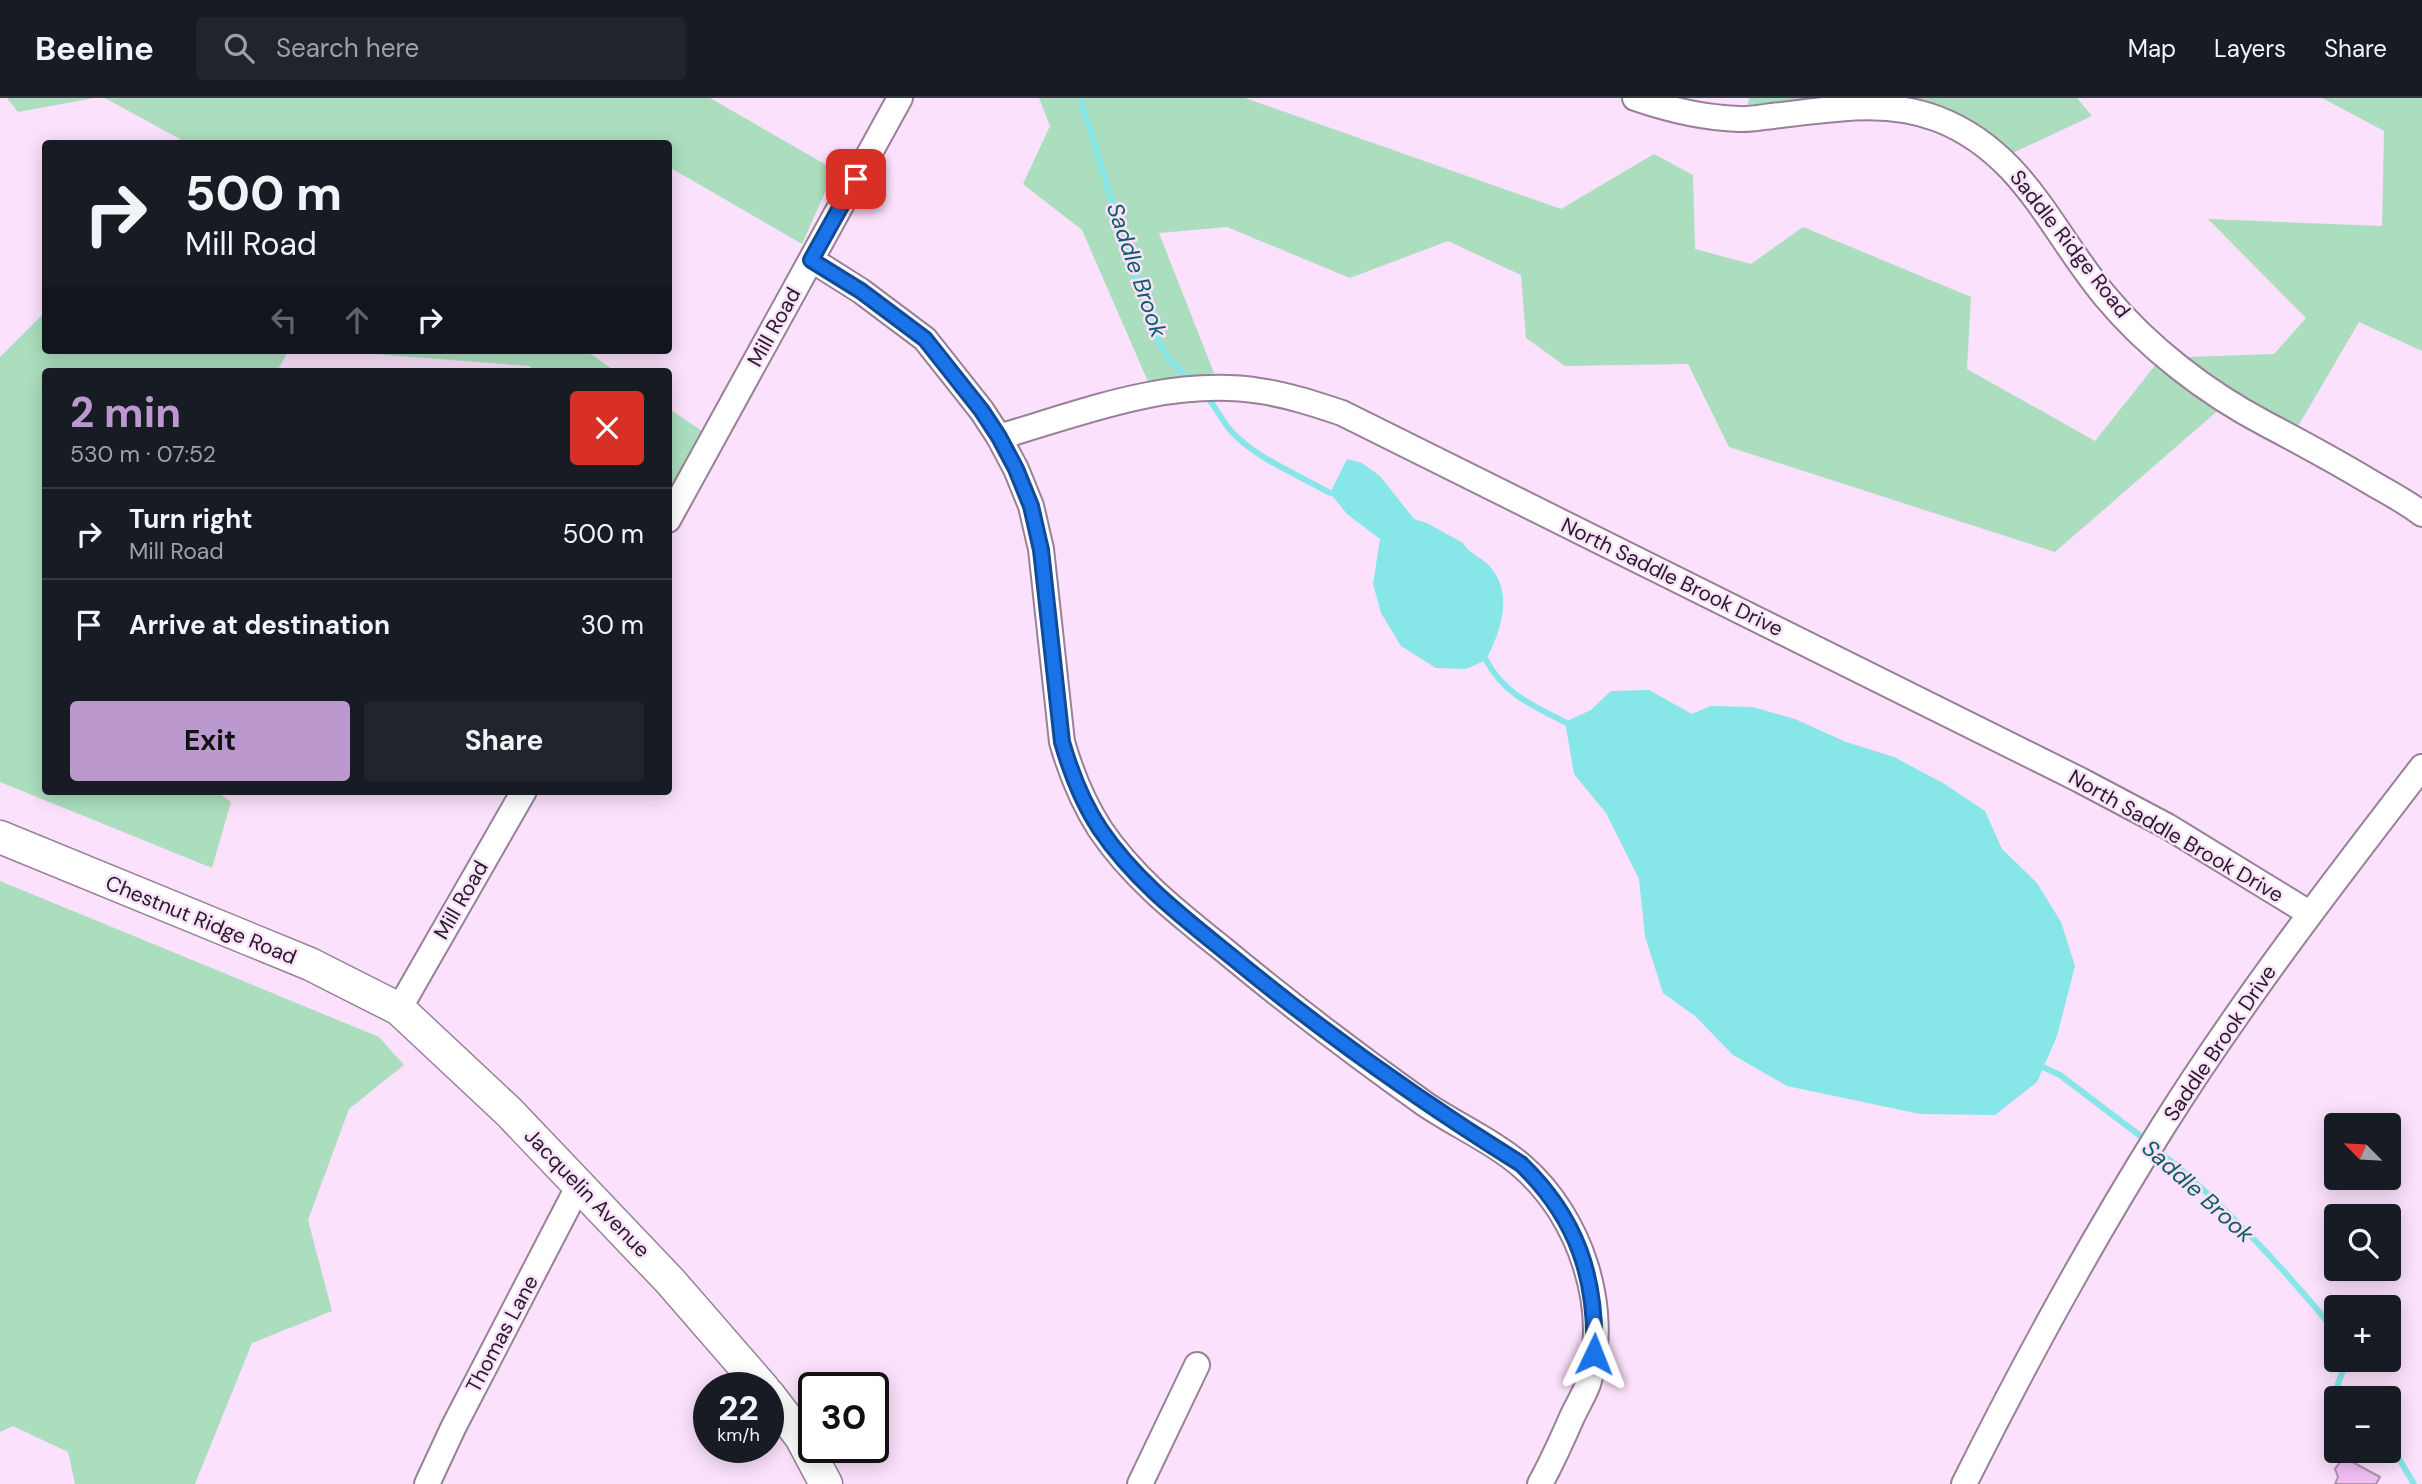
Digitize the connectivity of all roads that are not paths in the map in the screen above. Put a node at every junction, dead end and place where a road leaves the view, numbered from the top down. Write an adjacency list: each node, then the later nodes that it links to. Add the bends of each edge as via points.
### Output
1 (900, 98): 3 (street, Mill Road)
2 (1636, 98): 6 (street, Saddle Ridge Road, via 1740,120 1879,107 1936,118 1964,131 2013,169 2105,296 2180,367 2221,397)
3 (811, 260): 4 (street, via 925,339); 5 (street, Mill Road)
4 (999, 437): 10 (street, North Saddle Brook Drive, via 1140,396 1199,388 1259,391 1342,413 2080,780 2167,826); 19 (street, via 1031,506 1041,550 1062,742 1083,801 1101,830 1150,890 1284,1000 1427,1105 1521,1164 1569,1226 1591,1286 1594,1354 1588,1384)
5 (672, 513)
6 (2422, 514)
7 (2422, 767): 10 (street, Saddle Brook Drive)
8 (522, 795): 11 (street, Mill Road)
9 (1, 839): 11 (main road, Chestnut Ridge Road, via 310,964)
10 (2309, 913): 20 (street, Saddle Brook Drive, via 2162,1128 2093,1241)
11 (399, 1009): 12 (main road, Jacquelin Avenue)
12 (579, 1185): 14 (main road, Jacquelin Avenue); 16 (street, Thomas Lane)
13 (1197, 1365): 18 (street)
14 (749, 1372)
15 (784, 1415): 17 (main road)
16 (427, 1484)
17 (826, 1484)
18 (1140, 1484)
19 (1540, 1484)
20 (1964, 1484)

